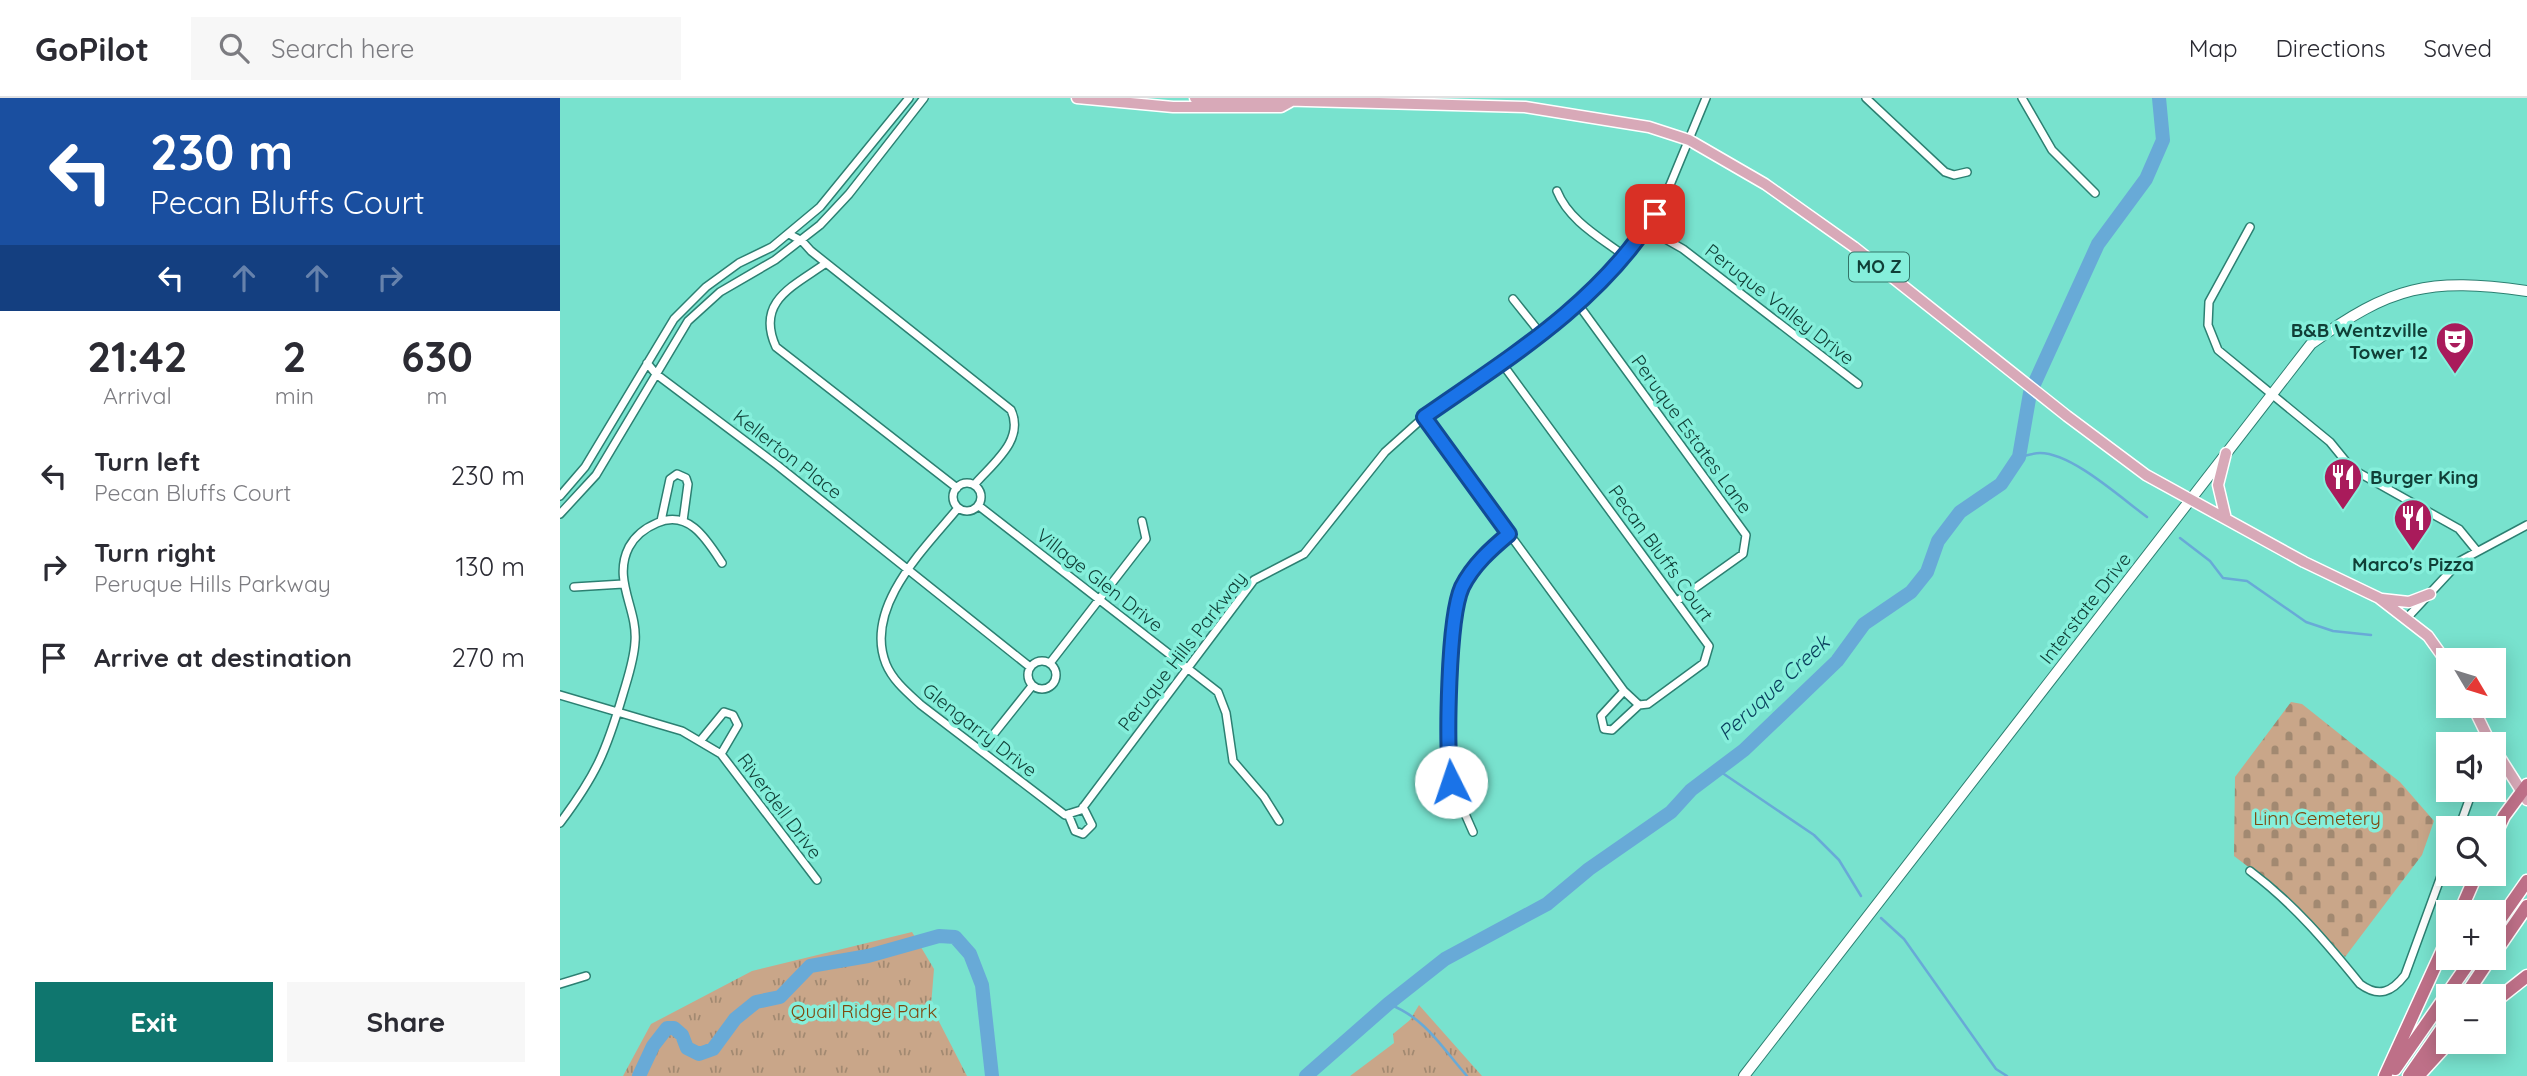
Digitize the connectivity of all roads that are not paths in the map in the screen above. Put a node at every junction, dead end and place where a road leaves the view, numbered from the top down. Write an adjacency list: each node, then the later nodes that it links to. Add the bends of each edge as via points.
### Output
1 (909, 98): 15 (street, via 830,197)
2 (924, 98): 16 (street, via 849,194)
3 (1077, 98): 8 (main road, MO Z, via 1173,107 1280,107)
4 (1195, 98): 8 (main road, MO Z)
5 (1706, 98): 9 (street, Peruque Hills Parkway)
6 (1867, 98): 10 (street, via 1945,172)
7 (2022, 98): 12 (street, via 2052,150)
8 (1290, 102): 9 (main road, MO Z, via 1525,107 1649,127)
9 (1689, 141): 13 (street, Peruque Hills Parkway); 33 (main road, MO Z, via 1801,208 2067,416 2146,475)
10 (1967, 172)
11 (1557, 191): 17 (street, via 1572,215)
12 (2095, 193)
13 (1646, 228): 17 (street, Peruque Hills Parkway); 26 (street, Peruque Valley Drive, via 1683,249)
14 (2250, 228): 27 (street, via 2213,292 2208,325 2218,350)
15 (789, 234): 16 (street); 24 (street, via 706,287 669,325)
16 (802, 241): 18 (street); 25 (street, via 711,299 688,321)
17 (1626, 257): 21 (street, Peruque Hills Parkway)
18 (826, 263): 30 (street, via 1011,410 1015,435); 31 (street, via 772,307 769,333 776,347)
19 (2527, 291): 27 (main road, Interstate Drive, via 2474,283 2408,290 2372,303 2311,344)
20 (1513, 299): 22 (street)
21 (1578, 304): 22 (street, Peruque Hills Parkway); 51 (street, Peruque Estates Lane, via 1746,535 1742,554)
22 (1541, 334): 23 (street, Peruque Hills Parkway)
23 (1501, 362): 28 (street, Peruque Hills Parkway); 51 (street, Pecan Bluffs Court)
24 (647, 363): 25 (street, Kellerton Place); 32 (street, via 585,467)
25 (656, 374): 36 (street, via 596,475); 45 (street, Kellerton Place)
26 (1858, 384)
27 (2271, 394): 29 (main road, Interstate Drive); 43 (street, via 2330,442 2352,469 2459,529)
28 (1424, 417): 42 (street); 56 (street, Peruque Hills Parkway, via 1385,452 1304,554 1254,580)
29 (2226, 453): 33 (main road, Interstate Drive); 37 (main road, via 2218,485)
30 (974, 485): 31 (street); 34 (street, via 982,498)
31 (957, 488): 35 (street)
32 (560, 496)
33 (2190, 500): 37 (main road, MO Z); 89 (main road, Interstate Drive)
34 (979, 506): 35 (street, via 973,511); 50 (street, Village Glen Drive)
35 (958, 508): 45 (street, Glengarry Drive)
36 (560, 514)
37 (2226, 519): 49 (main road, MO Z)
38 (661, 521): 39 (street); 39 (street, via 670,479 677,474 686,478 688,485); 46 (street, via 646,528 628,549)
39 (683, 521): 44 (street, via 703,534)
40 (1142, 521): 50 (street, via 1146,539)
41 (2527, 525): 43 (street)
42 (1509, 534): 58 (street); 73 (street, via 1486,553 1467,578 1457,600 1454,623 1448,763)
43 (2477, 551): 48 (street, via 2460,561)
44 (722, 563)
45 (909, 571): 55 (street, Kellerton Place); 63 (street, Glengarry Drive, via 885,616 882,641 886,663 904,690)
46 (623, 584): 47 (street); 61 (street, via 636,640)
47 (574, 587)
48 (2430, 594): 49 (main road, via 2409,603); 52 (street)
49 (2379, 598): 52 (main road, MO Z)
50 (1099, 601): 54 (street); 56 (street, Village Glen Drive)
51 (1677, 601): 60 (street, Pecan Bluffs Court, via 1709,646 1708,656 1648,704)
52 (2407, 618): 53 (main road, MO Z)
53 (2437, 648)
54 (1050, 663): 55 (street, via 1036,662); 57 (street, via 1056,680 1050,688)
55 (1030, 667): 57 (street)
56 (1187, 667): 67 (street, Peruque Hills Parkway); 71 (street, Village Glen Drive, via 1218,692 1233,761)
57 (1032, 686): 63 (street)
58 (1624, 691): 60 (street); 60 (street, Pecan Bluffs Court, via 1601,716 1604,729 1618,726)
59 (560, 695): 61 (street, Riverdell Drive)
60 (1639, 705)
61 (618, 711): 62 (street, Riverdell Drive); 68 (street, via 607,748 588,786)
62 (701, 740): 64 (street, Riverdell Drive); 64 (street, via 724,712 733,715 738,724)
63 (982, 750): 69 (street, Glengarry Drive)
64 (721, 754): 75 (street, Riverdell Drive)
65 (2506, 766): 66 (main road)
66 (2525, 792): 70 (highway)
67 (1083, 807): 69 (street, Peruque Hills Parkway); 69 (street, via 1092,825 1083,834 1075,831)
68 (563, 812): 72 (street)
69 (1071, 814)
70 (2504, 816)
71 (1279, 821)
72 (560, 823)
73 (1472, 832)
74 (2250, 871): 77 (street, via 2305,918 2360,984 2386,993 2405,975)
75 (817, 880)
76 (2527, 881): 79 (highway)
77 (2437, 886)
78 (2527, 906): 80 (highway)
79 (2506, 911)
80 (2506, 937)
81 (2436, 966): 90 (highway)
82 (2464, 970): 90 (highway)
83 (586, 976): 85 (street)
84 (2527, 976): 86 (highway)
85 (560, 984)
86 (2506, 993)
87 (2436, 1037): 91 (highway)
88 (2438, 1054): 92 (highway)
89 (1744, 1076)
90 (2388, 1076)
91 (2409, 1076)
92 (2418, 1076)

